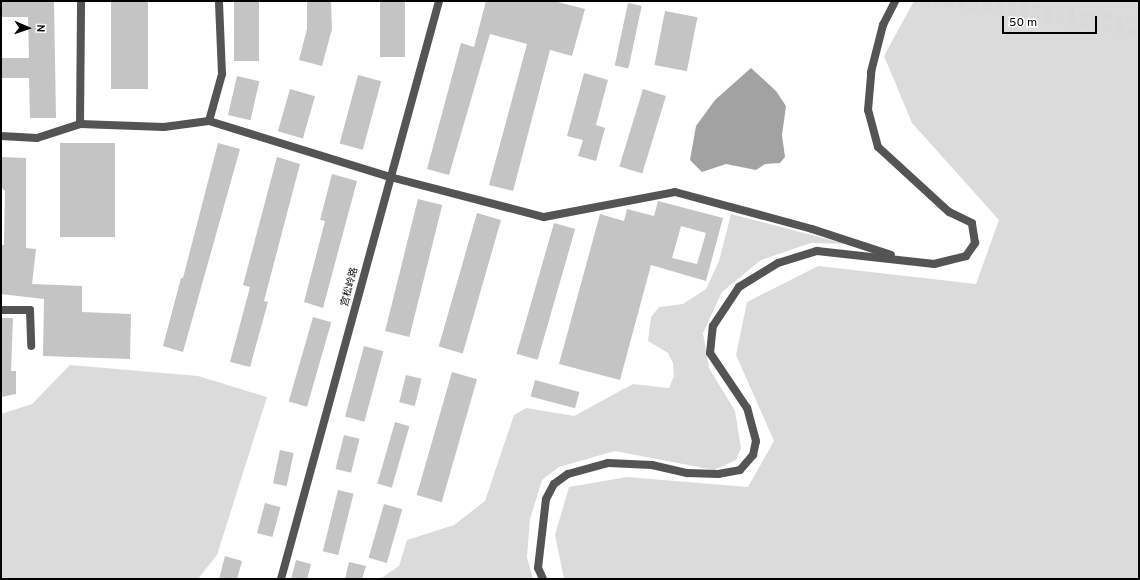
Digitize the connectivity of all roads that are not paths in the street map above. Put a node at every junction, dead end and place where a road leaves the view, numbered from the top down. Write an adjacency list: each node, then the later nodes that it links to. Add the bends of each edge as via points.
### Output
1 (81, 1): 6 (street)
2 (219, 1): 5 (street, via 222,74)
3 (439, 1): 8 (street, 宫松岭路)
4 (895, 1): 9 (street, via 882,25 871,72 868,110 878,147 949,212 972,223 976,243 966,256)
5 (209, 121): 6 (street, via 164,127); 8 (street)
6 (80, 124): 7 (street, via 37,138)
7 (1, 136)
8 (390, 177): 9 (street, via 544,217 675,192 812,229 882,253); 12 (street, 宫松岭路)
9 (934, 264): 13 (street, via 817,251 778,263 740,287 713,326 710,352 747,408 756,441 753,455 740,470 718,474 687,473 652,465 608,463 568,474 554,484 546,499 538,568)
10 (1, 310): 11 (street, via 30,310)
11 (31, 346)
12 (281, 579)
13 (543, 579)

